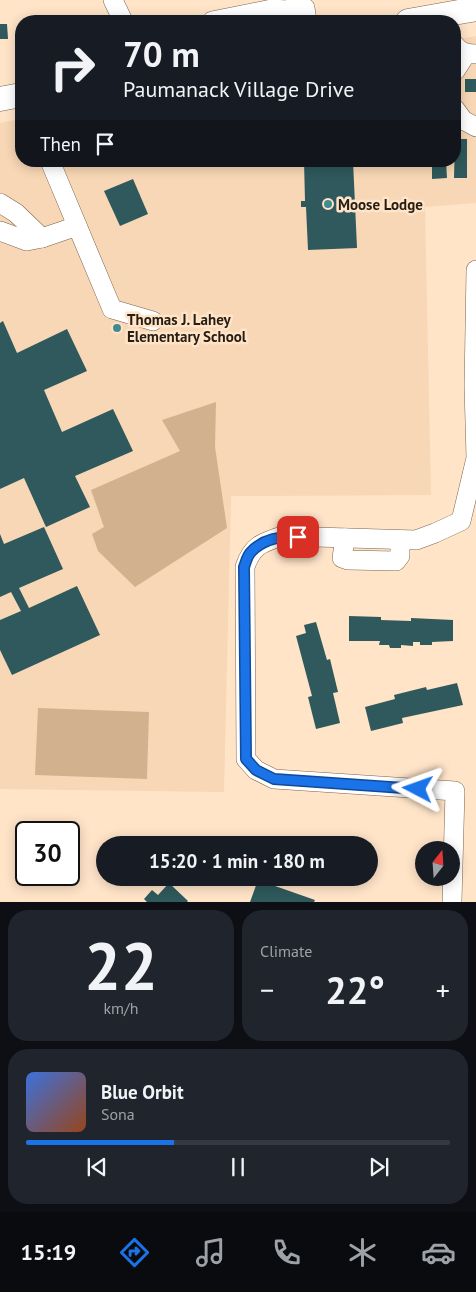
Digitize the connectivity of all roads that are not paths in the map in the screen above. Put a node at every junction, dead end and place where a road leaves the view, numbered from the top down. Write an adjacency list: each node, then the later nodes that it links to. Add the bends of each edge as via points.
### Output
1 (113, 0): 3 (street)
2 (463, 10): 6 (main road)
3 (120, 15)
4 (246, 15): 5 (street, via 297,6 305,8)
5 (306, 15)
6 (438, 15)
7 (15, 96): 8 (main road)
8 (0, 99)
9 (461, 117): 10 (street)
10 (476, 127)
11 (52, 167): 13 (street)
12 (0, 203): 15 (street, via 16,213)
13 (77, 226): 15 (street); 17 (street, via 112,308)
14 (0, 230): 15 (street, via 27,241)
15 (42, 238)
16 (476, 270): 18 (street, via 476,458 461,521 416,540 282,536 265,541 250,553 244,567 246,759 256,770 274,779 455,792)
17 (154, 321)
18 (452, 902)

